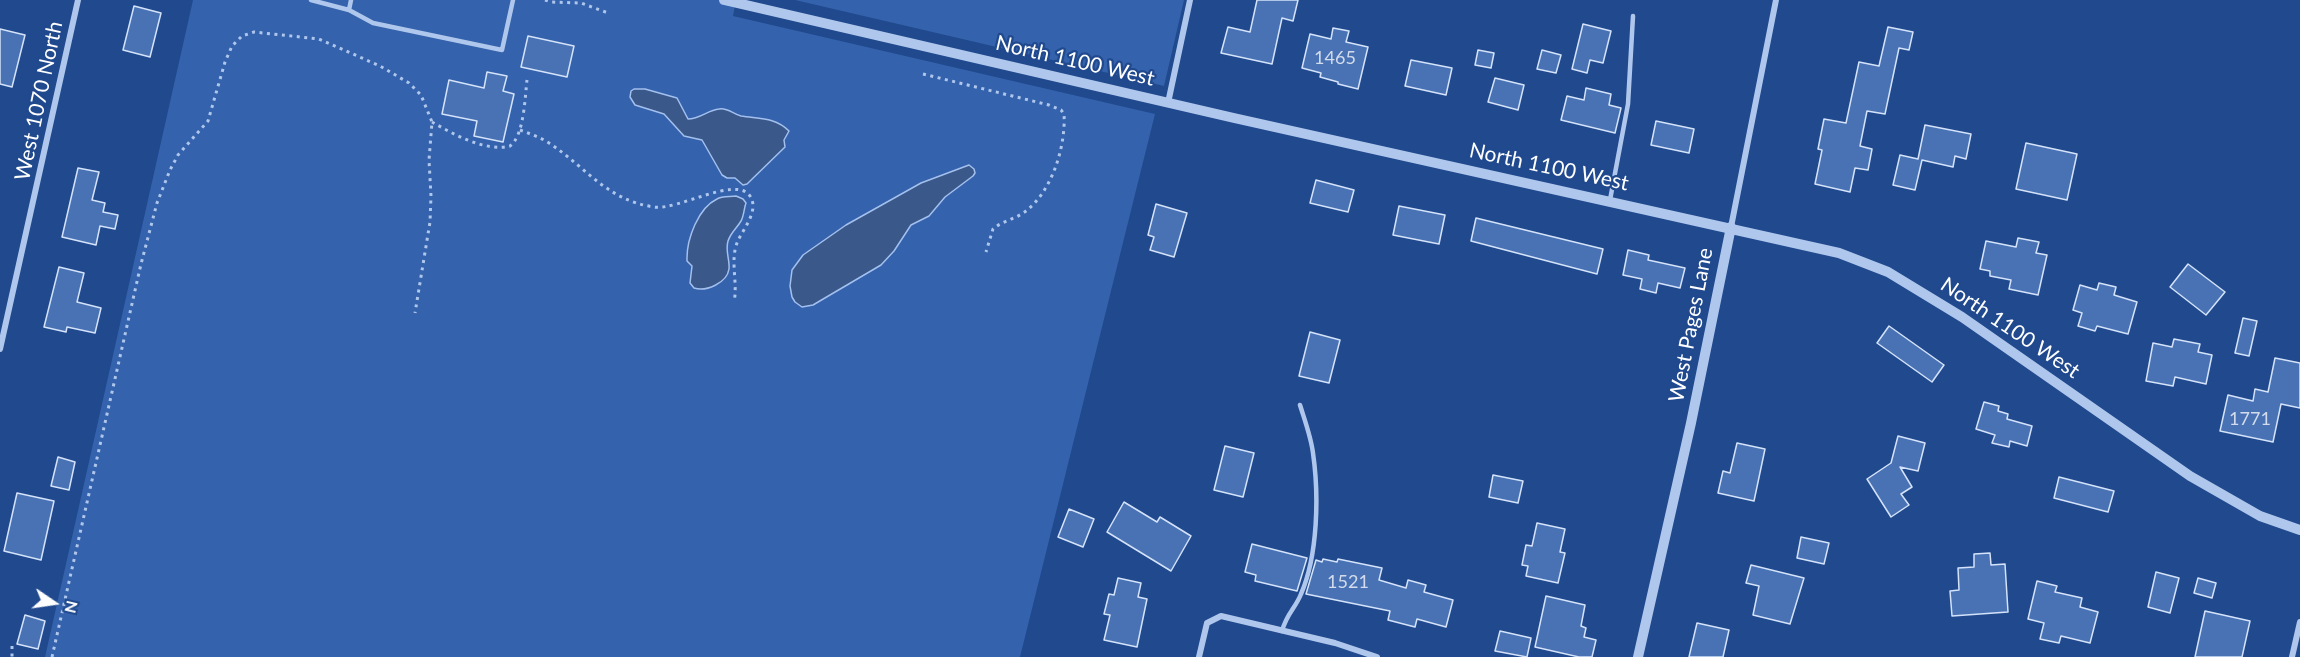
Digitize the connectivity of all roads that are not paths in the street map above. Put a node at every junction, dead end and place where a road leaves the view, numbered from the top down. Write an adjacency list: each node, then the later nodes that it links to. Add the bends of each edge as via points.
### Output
1 (78, 0): 13 (street, West 1070 North)
2 (311, 0): 8 (lane)
3 (351, 0): 8 (lane)
4 (513, 0): 8 (lane, via 502,50 373,23)
5 (724, 0): 10 (street, North 1100 West)
6 (1190, 0): 10 (street)
7 (1776, 0): 12 (street, West Pages Lane)
8 (349, 10)
9 (1633, 16): 11 (lane, via 1628,104)
10 (1168, 103): 11 (street, North 1100 West)
11 (1610, 201): 12 (street, North 1100 West)
12 (1731, 227): 15 (street, North 1100 West, via 1839,253 1888,272 1962,317 2190,476 2260,516); 20 (street, West Pages Lane)
13 (0, 349)
14 (1300, 405): 17 (lane, via 1313,454 1313,543 1301,595 1285,618)
15 (2300, 530)
16 (2300, 622): 21 (street)
17 (1282, 631): 18 (street, via 1221,616 1208,623); 19 (street)
18 (1199, 657)
19 (1377, 657)
20 (1638, 657)
21 (2292, 657)

